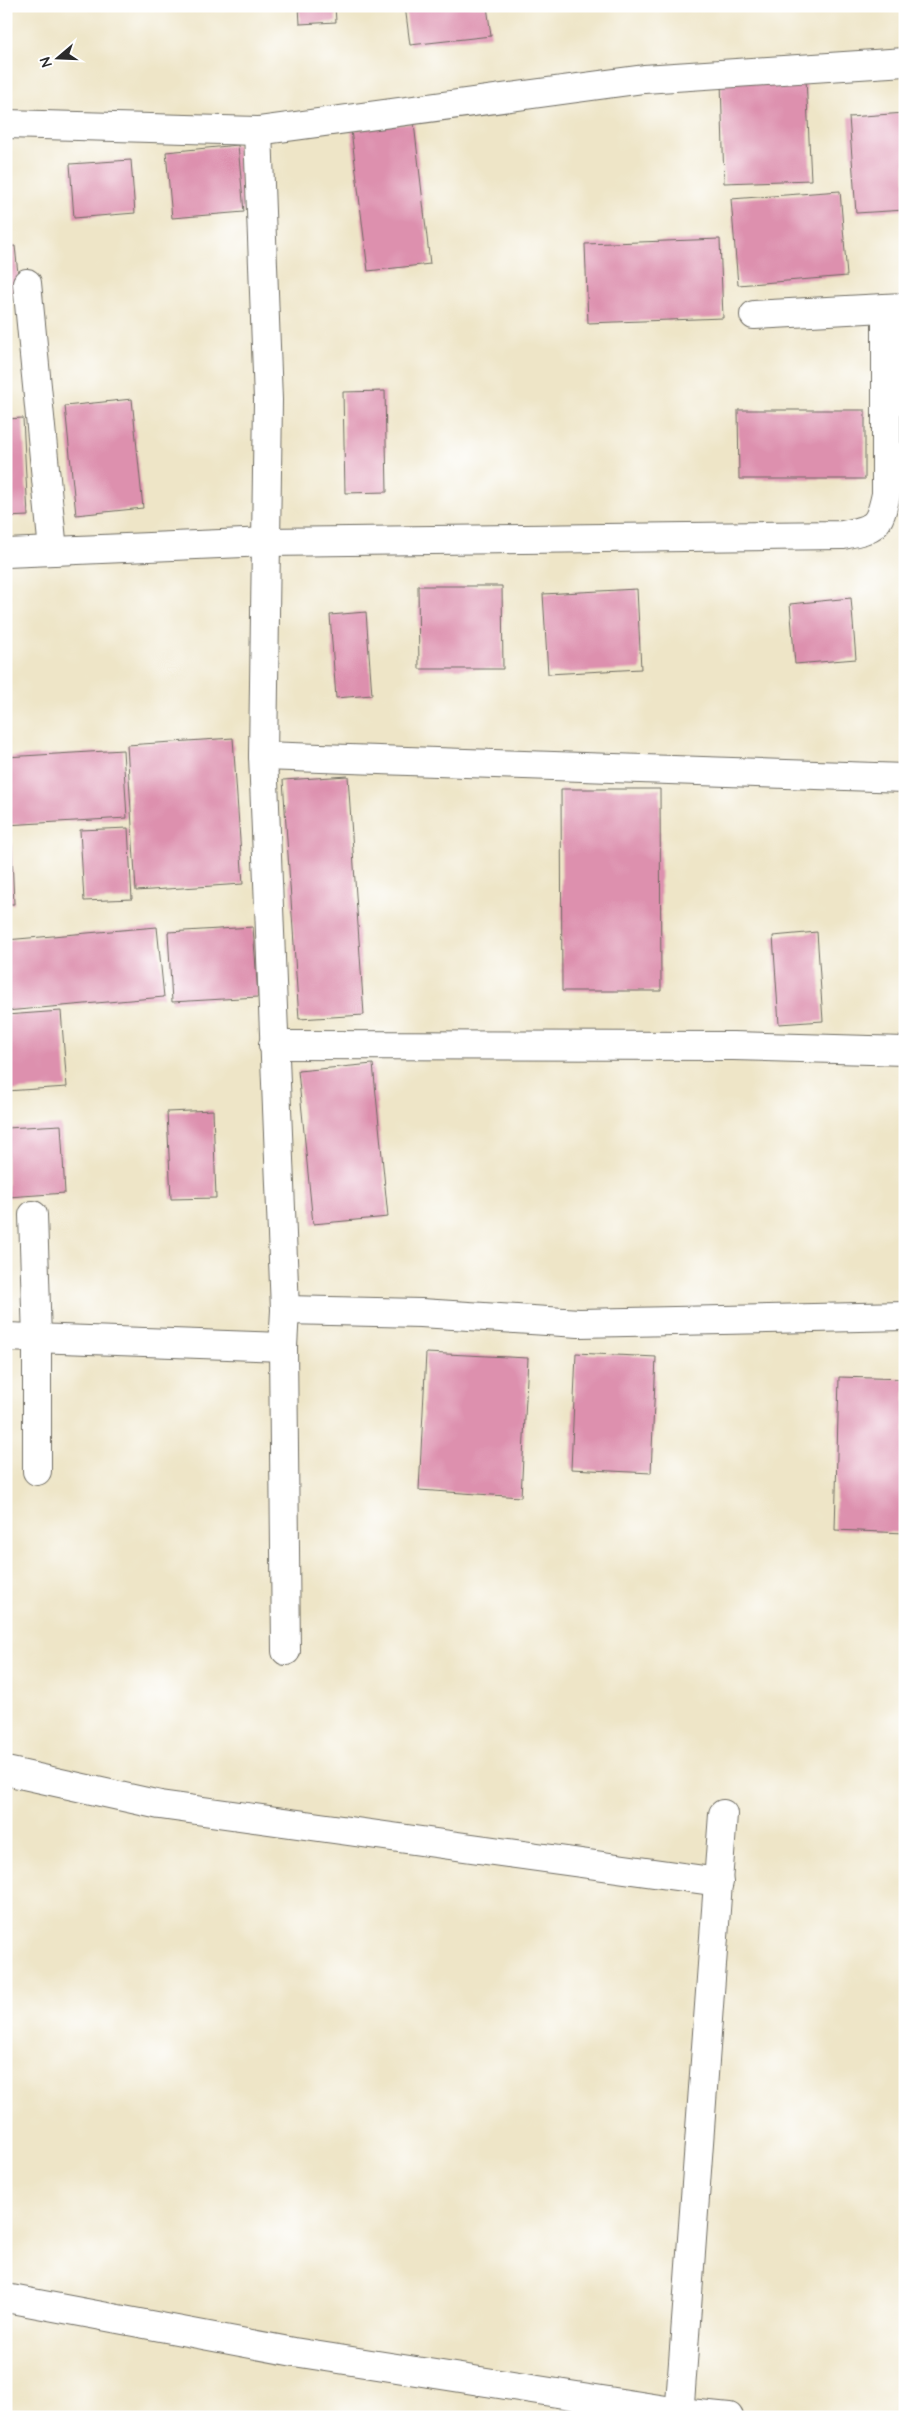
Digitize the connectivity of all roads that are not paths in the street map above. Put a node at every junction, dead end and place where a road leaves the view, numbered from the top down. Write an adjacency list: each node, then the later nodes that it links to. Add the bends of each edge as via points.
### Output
1 (905, 62): 3 (street, via 644,79)
2 (6, 124): 3 (street)
3 (258, 131): 7 (street, via 268,400)
4 (27, 283): 8 (street)
5 (895, 307): 6 (street); 7 (street, via 886,494 880,518 865,531 842,535)
6 (754, 315)
7 (266, 542): 8 (street); 10 (street)
8 (53, 551): 9 (street)
9 (6, 553)
10 (263, 756): 11 (street); 12 (street)
11 (905, 778)
12 (273, 1045): 13 (street, via 733,1046); 15 (street)
13 (905, 1051)
14 (33, 1215): 18 (street)
15 (284, 1310): 16 (street, via 421,1313 579,1323); 19 (street)
16 (905, 1316)
17 (6, 1337): 18 (street)
18 (38, 1338): 19 (street); 20 (street)
19 (283, 1347): 21 (street)
20 (37, 1471)
21 (286, 1651)
22 (6, 1770): 24 (street, via 160,1805)
23 (723, 1814): 24 (street)
24 (719, 1882): 26 (street)
25 (6, 2298): 26 (street, via 294,2352)
26 (679, 2414): 27 (street)
27 (729, 2417)

